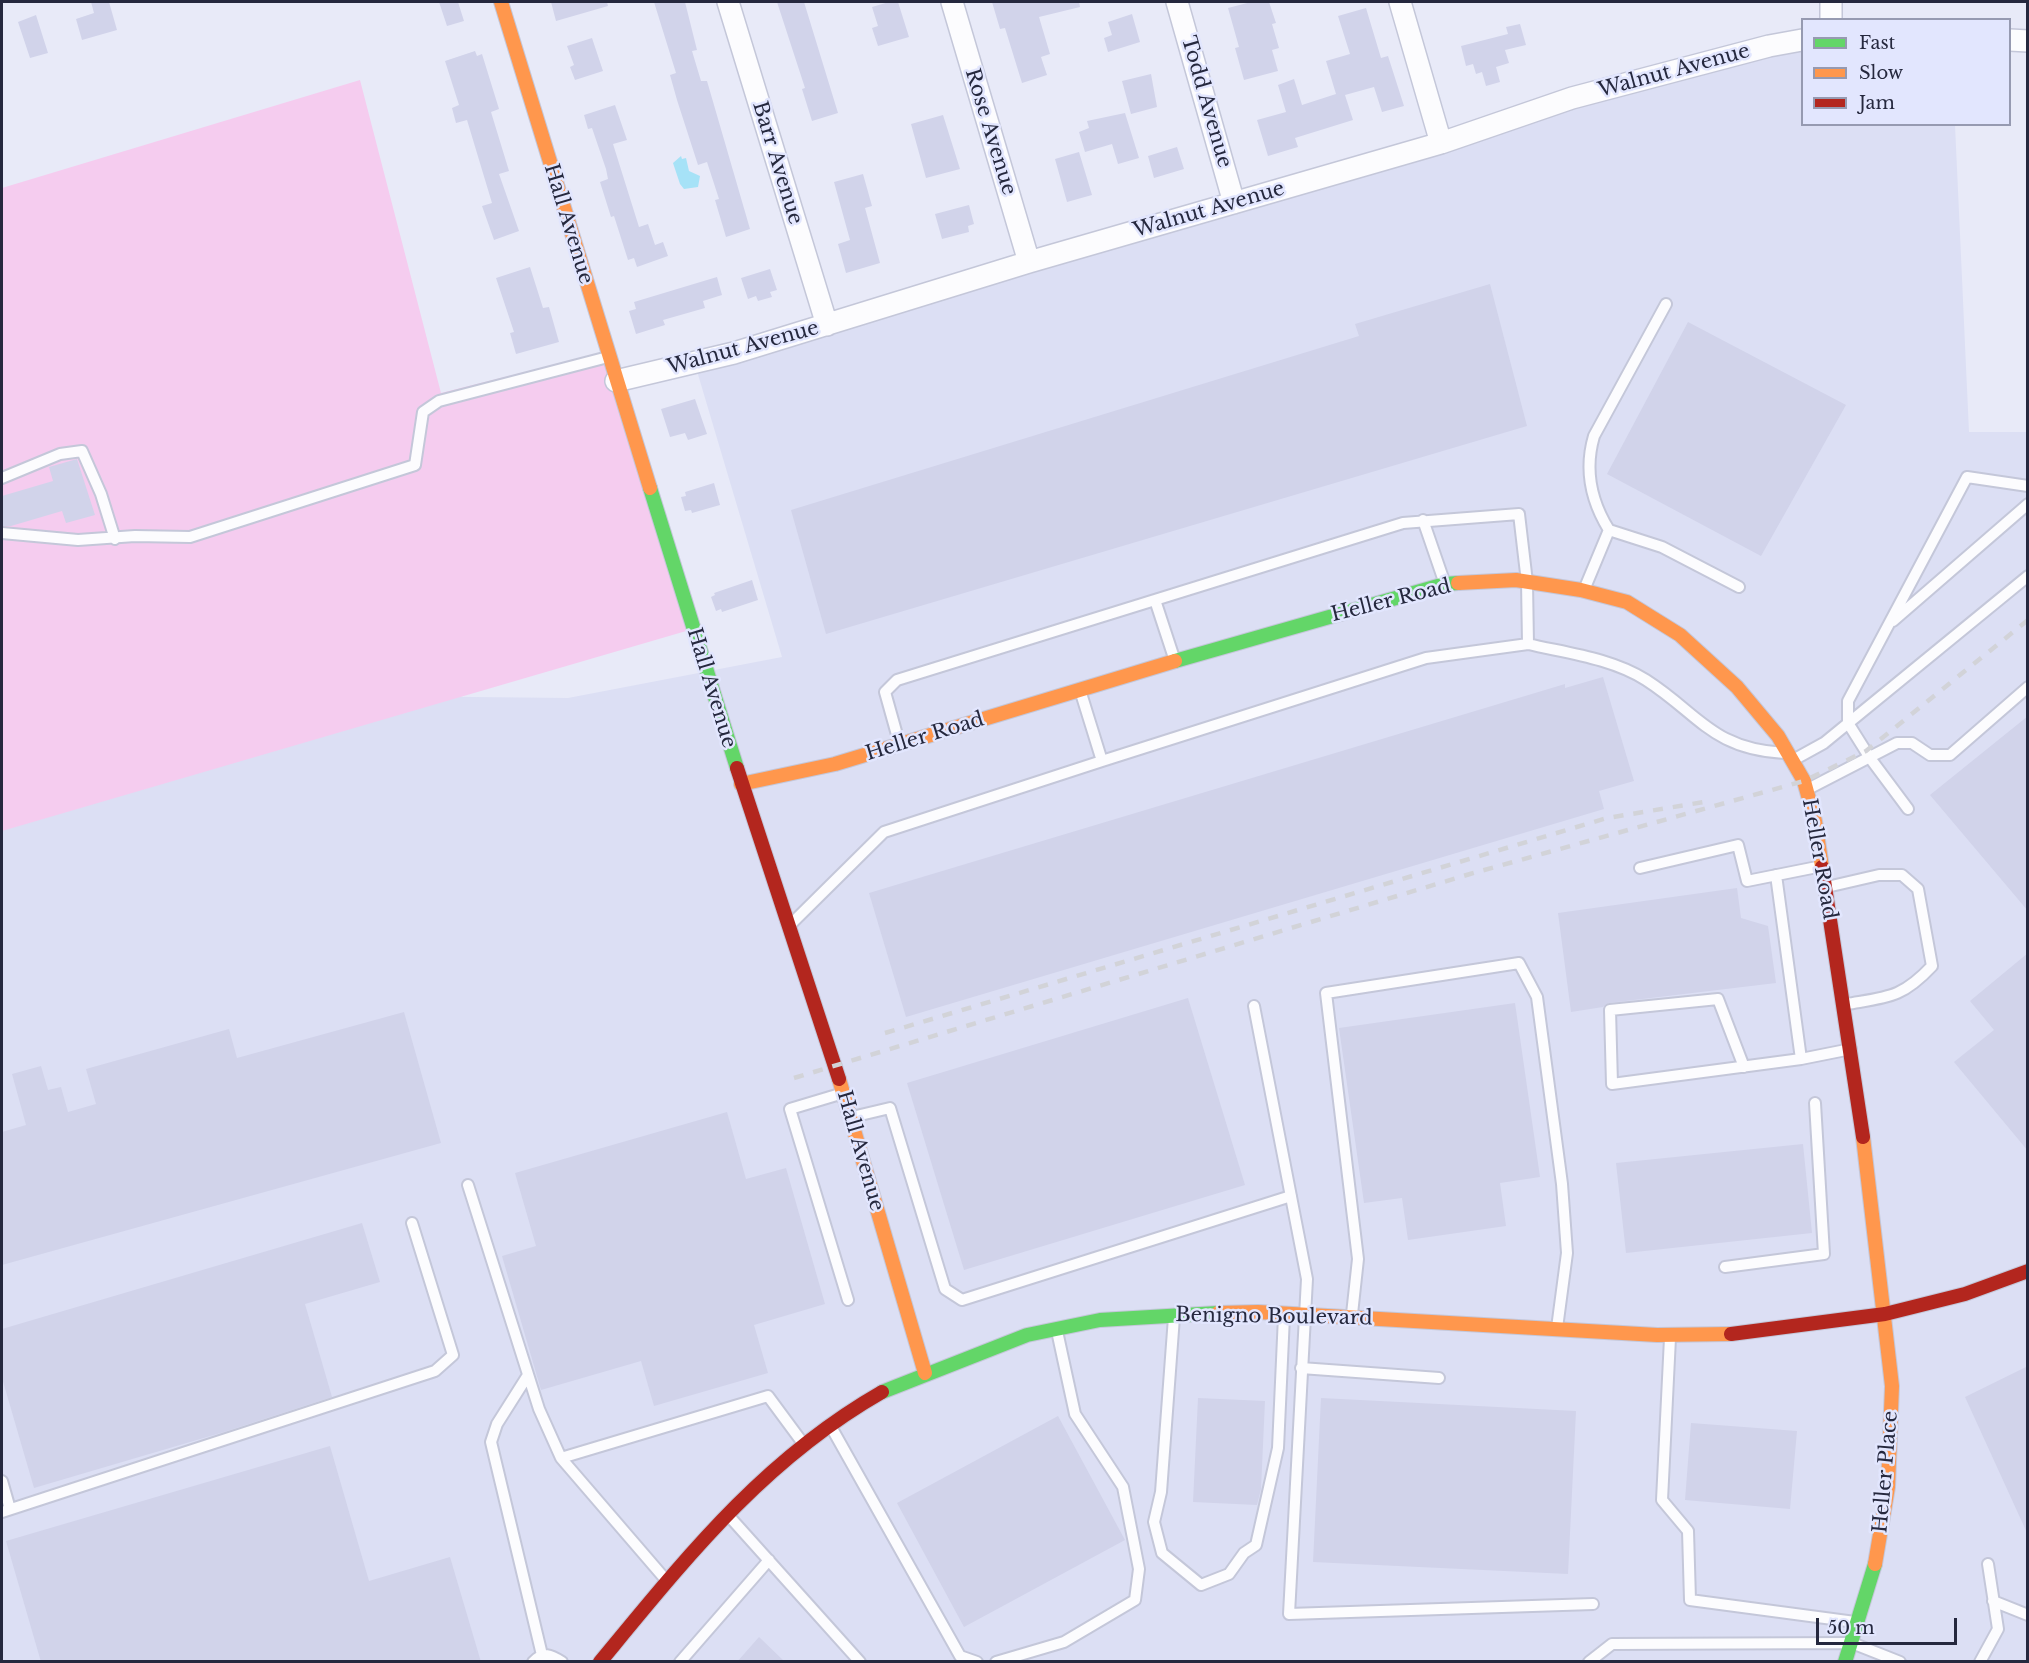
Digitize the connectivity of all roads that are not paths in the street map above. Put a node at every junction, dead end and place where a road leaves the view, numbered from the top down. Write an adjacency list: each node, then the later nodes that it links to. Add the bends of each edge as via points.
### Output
1 (501, 2): 16 (street, Hall Avenue)
2 (728, 2): 15 (street, Barr Avenue)
3 (952, 2): 13 (street, Rose Avenue)
4 (1177, 2): 12 (street, Todd Avenue)
5 (1400, 2): 11 (street)
6 (1831, 2): 7 (street)
7 (1830, 18)
8 (1801, 40): 11 (street, Walnut Avenue, via 1572,98)
9 (2011, 40): 10 (street)
10 (2028, 41)
11 (1441, 142): 12 (street, Walnut Avenue)
12 (1234, 203): 13 (street, Walnut Avenue)
13 (1029, 262): 15 (street, Walnut Avenue)
14 (1666, 304): 22 (lane, via 1594,436 1590,451 1588,464 1596,508)
15 (827, 325): 17 (street, Walnut Avenue, via 734,353)
16 (608, 357): 17 (street, Hall Avenue); 24 (lane, via 439,401 423,412 415,465 190,537)
17 (616, 381): 41 (street, Hall Avenue)
18 (2, 478): 24 (lane, via 60,454 82,451)
19 (2028, 486): 31 (lane, via 1967,477)
20 (2028, 504): 31 (lane)
21 (1423, 520): 26 (lane, via 1519,514); 27 (lane); 30 (lane)
22 (1609, 530): 28 (lane, via 1662,547); 29 (lane)
23 (2, 533): 24 (lane, via 48,539)
24 (115, 539)
25 (2028, 576): 36 (lane)
26 (1527, 582): 27 (street, Heller Road); 29 (street, Heller Road); 32 (lane)
27 (1445, 584): 33 (street, Heller Road)
28 (1739, 587)
29 (1584, 591): 38 (street, Heller Road, via 1627,602 1680,635 1737,687 1778,736)
30 (1155, 600): 33 (lane); 37 (lane, via 897,680 885,692)
31 (1888, 625): 36 (lane, via 1848,701)
32 (1527, 644): 38 (lane, via 1605,662 1645,679 1711,732 1735,744); 40 (lane, via 1426,658)
33 (1175, 661): 35 (street, Heller Road)
34 (2028, 687): 39 (lane, via 1950,755 1930,755 1912,743 1897,742)
35 (1080, 690): 37 (street, Heller Road); 40 (lane)
36 (1848, 723): 38 (lane, via 1824,743); 39 (lane)
37 (900, 744): 41 (street, Heller Road, via 835,765)
38 (1790, 757): 42 (street, Heller Road)
39 (1870, 759): 42 (lane); 43 (lane)
40 (1102, 761): 48 (lane, via 884,832)
41 (741, 784): 48 (street, Hall Avenue)
42 (1806, 790): 44 (street, Heller Road)
43 (1908, 809)
44 (1822, 866): 46 (lane); 47 (street, Heller Road)
45 (1640, 868): 46 (lane, via 1738,845 1747,881)
46 (1776, 875): 52 (lane)
47 (1825, 887): 49 (street, Heller Road); 49 (lane, via 1902,874 1918,889 1932,966 1915,984 1894,996)
48 (788, 927): 54 (street, Hall Avenue)
49 (1844, 1004): 51 (street, Heller Road)
50 (1254, 1006): 58 (lane)
51 (1851, 1049): 52 (lane); 65 (street, Heller Road)
52 (1801, 1059): 53 (lane)
53 (1744, 1066): 53 (lane, via 1612,1084 1610,1010 1718,999)
54 (843, 1093): 56 (street, Hall Avenue); 62 (lane, via 790,1109)
55 (1815, 1103): 60 (lane, via 1824,1254)
56 (850, 1117): 58 (lane, via 890,1108 945,1289 962,1300); 72 (street, Hall Avenue)
57 (468, 1185): 73 (lane)
58 (1291, 1196): 66 (lane, via 1308,1279)
59 (411, 1223): 79 (lane, via 453,1355 444,1365)
60 (1725, 1267)
61 (2028, 1271): 65 (street, Benigno Boulevard, via 1965,1294)
62 (848, 1299)
63 (1174, 1314): 64 (street, Benigno Boulevard); 64 (lane, via 1161,1492 1154,1522 1162,1553 1202,1585 1229,1575 1244,1553 1256,1545 1278,1448); 68 (street, Benigno Boulevard, via 1100,1320)
64 (1284, 1314): 66 (street, Benigno Boulevard)
65 (1885, 1314): 70 (street, Benigno Boulevard, via 1747,1334); 87 (street, Heller Place, via 1892,1386 1888,1487 1879,1549)
66 (1304, 1315): 67 (street, Benigno Boulevard); 71 (lane)
67 (1352, 1317): 69 (street, Benigno Boulevard); 69 (lane, via 1358,1259 1326,993 1519,963 1537,997 1562,1184 1567,1253)
68 (1057, 1329): 72 (street, Benigno Boulevard, via 1027,1335); 95 (lane, via 1075,1414 1123,1488 1139,1569 1135,1600 1064,1642)
69 (1557, 1329): 70 (street, Benigno Boulevard)
70 (1670, 1335): 87 (lane, via 1662,1500 1688,1531 1690,1600)
71 (1301, 1368): 74 (lane); 85 (lane, via 1289,1614)
72 (925, 1373): 75 (street, Benigno Boulevard, via 887,1389)
73 (528, 1375): 77 (lane); 89 (lane, via 497,1424 491,1442)
74 (1438, 1378)
75 (830, 1424): 76 (street, Benigno Boulevard); 94 (lane, via 960,1656)
76 (804, 1445): 77 (lane, via 768,1396); 80 (street, Benigno Boulevard, via 770,1471)
77 (561, 1458): 83 (lane)
78 (2, 1481): 79 (lane)
79 (6, 1511)
80 (728, 1514): 81 (lane); 83 (street, Benigno Boulevard)
81 (769, 1560): 92 (lane); 93 (lane)
82 (1988, 1564): 84 (lane)
83 (667, 1581): 91 (street, Benigno Boulevard)
84 (1994, 1601): 86 (lane); 99 (lane, via 1998,1629)
85 (1593, 1604)
86 (2028, 1615)
87 (1858, 1622): 88 (street, Heller Place)
88 (1852, 1643): 96 (lane, via 1612,1644); 97 (street, Heller Place); 98 (lane)
89 (538, 1658): 90 (lane, via 551,1654)
90 (562, 1662)
91 (600, 1662)
92 (680, 1662)
93 (860, 1662)
94 (977, 1662)
95 (996, 1662)
96 (1589, 1662)
97 (1845, 1662)
98 (1900, 1662)
99 (1980, 1662)

